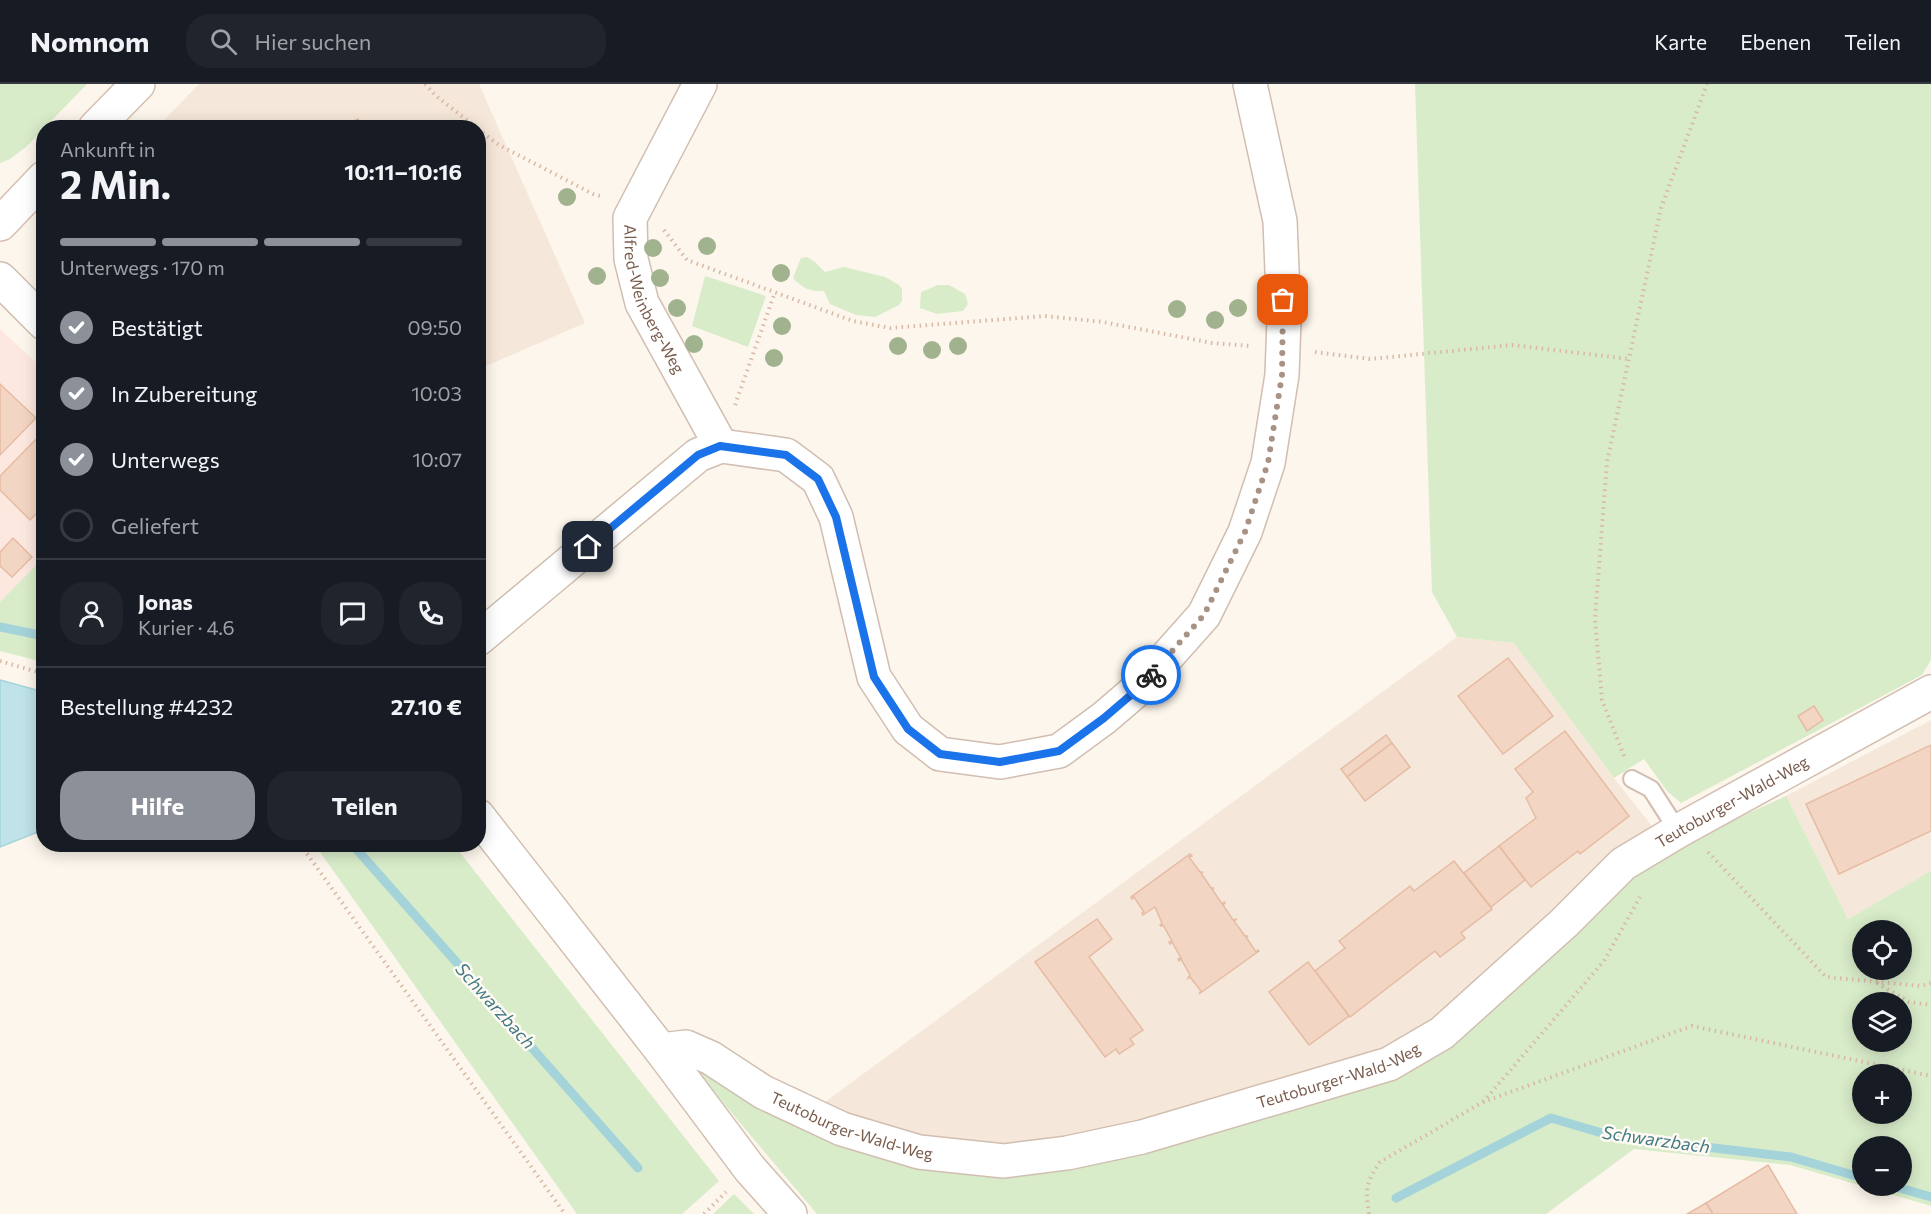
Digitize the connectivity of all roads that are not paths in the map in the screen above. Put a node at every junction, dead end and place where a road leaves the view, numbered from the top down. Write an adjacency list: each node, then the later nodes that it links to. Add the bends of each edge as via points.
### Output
1 (138, 84): 4 (street)
2 (700, 84): 9 (street, Alfred-Weinberg-Weg, via 630,218 631,259 642,303)
3 (1250, 84): 9 (street, via 1280,221 1282,375 1268,463 1245,532 1204,615 1139,688 1059,751 1000,762 940,754 908,729 874,677 836,517 818,479 786,455)
4 (103, 120)
5 (36, 186): 6 (street)
6 (0, 224)
7 (0, 279): 8 (street)
8 (36, 315)
9 (720, 446): 10 (street, via 698,455)
10 (486, 632)
11 (1931, 692): 14 (street, Teutoburger-Wald-Weg)
12 (1632, 779): 14 (lane, via 1651,789)
13 (486, 826): 15 (street)
14 (1678, 831): 15 (street, Teutoburger-Wald-Weg, via 1623,864 1442,1033 1389,1064 1089,1149 1004,1161 919,1152 842,1130 763,1092 711,1058 686,1047)
15 (662, 1050): 16 (street, via 750,1168)
16 (790, 1214)

